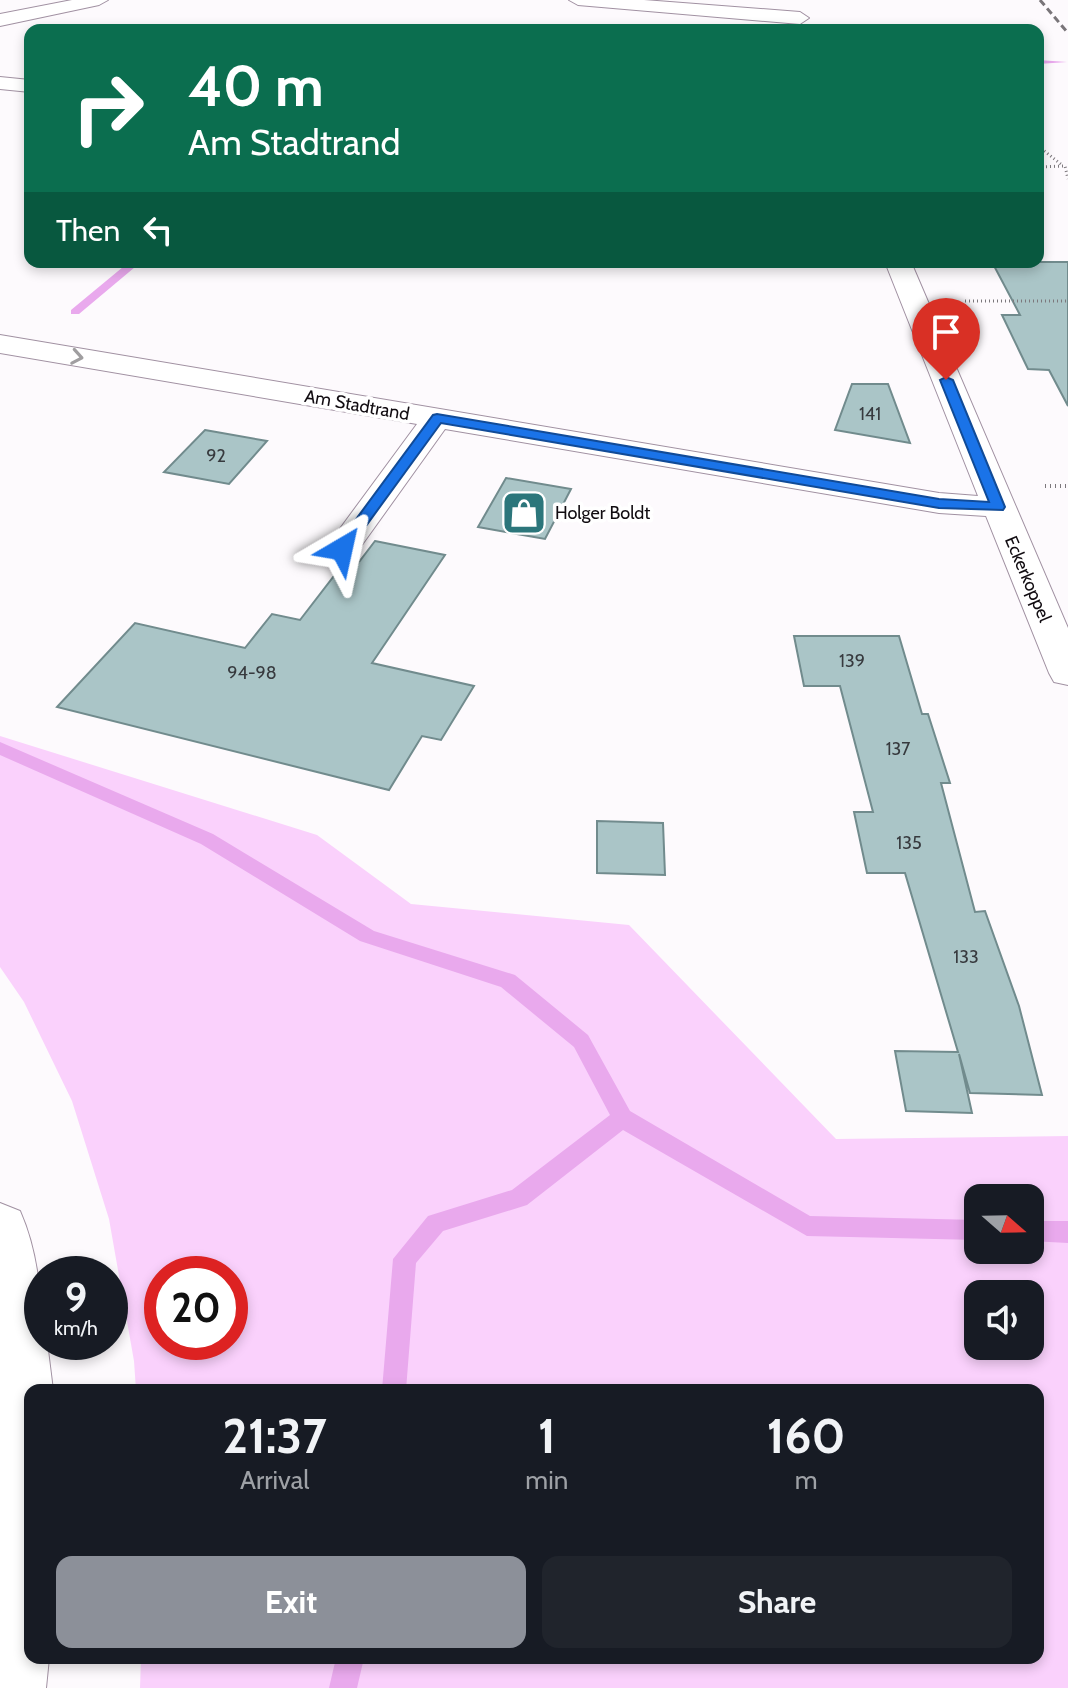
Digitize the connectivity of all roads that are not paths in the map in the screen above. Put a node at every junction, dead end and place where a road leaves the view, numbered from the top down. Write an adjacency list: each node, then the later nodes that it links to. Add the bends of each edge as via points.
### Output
1 (99, 0): 3 (street)
2 (578, 0): 4 (street)
3 (58, 4): 5 (street)
4 (799, 16)
5 (0, 20)
6 (0, 83): 7 (street)
7 (24, 85)
8 (900, 268): 11 (street, Eckerkoppel)
9 (0, 344): 10 (street, Am Stadtrand, one-way to 10)
10 (437, 418): 11 (street, Am Stadtrand, via 939,503); 12 (street)
11 (998, 507): 13 (street, Eckerkoppel)
12 (342, 549)
13 (1068, 673)
14 (0, 1229): 15 (street, via 23,1390 24,1553)
15 (11, 1688)

